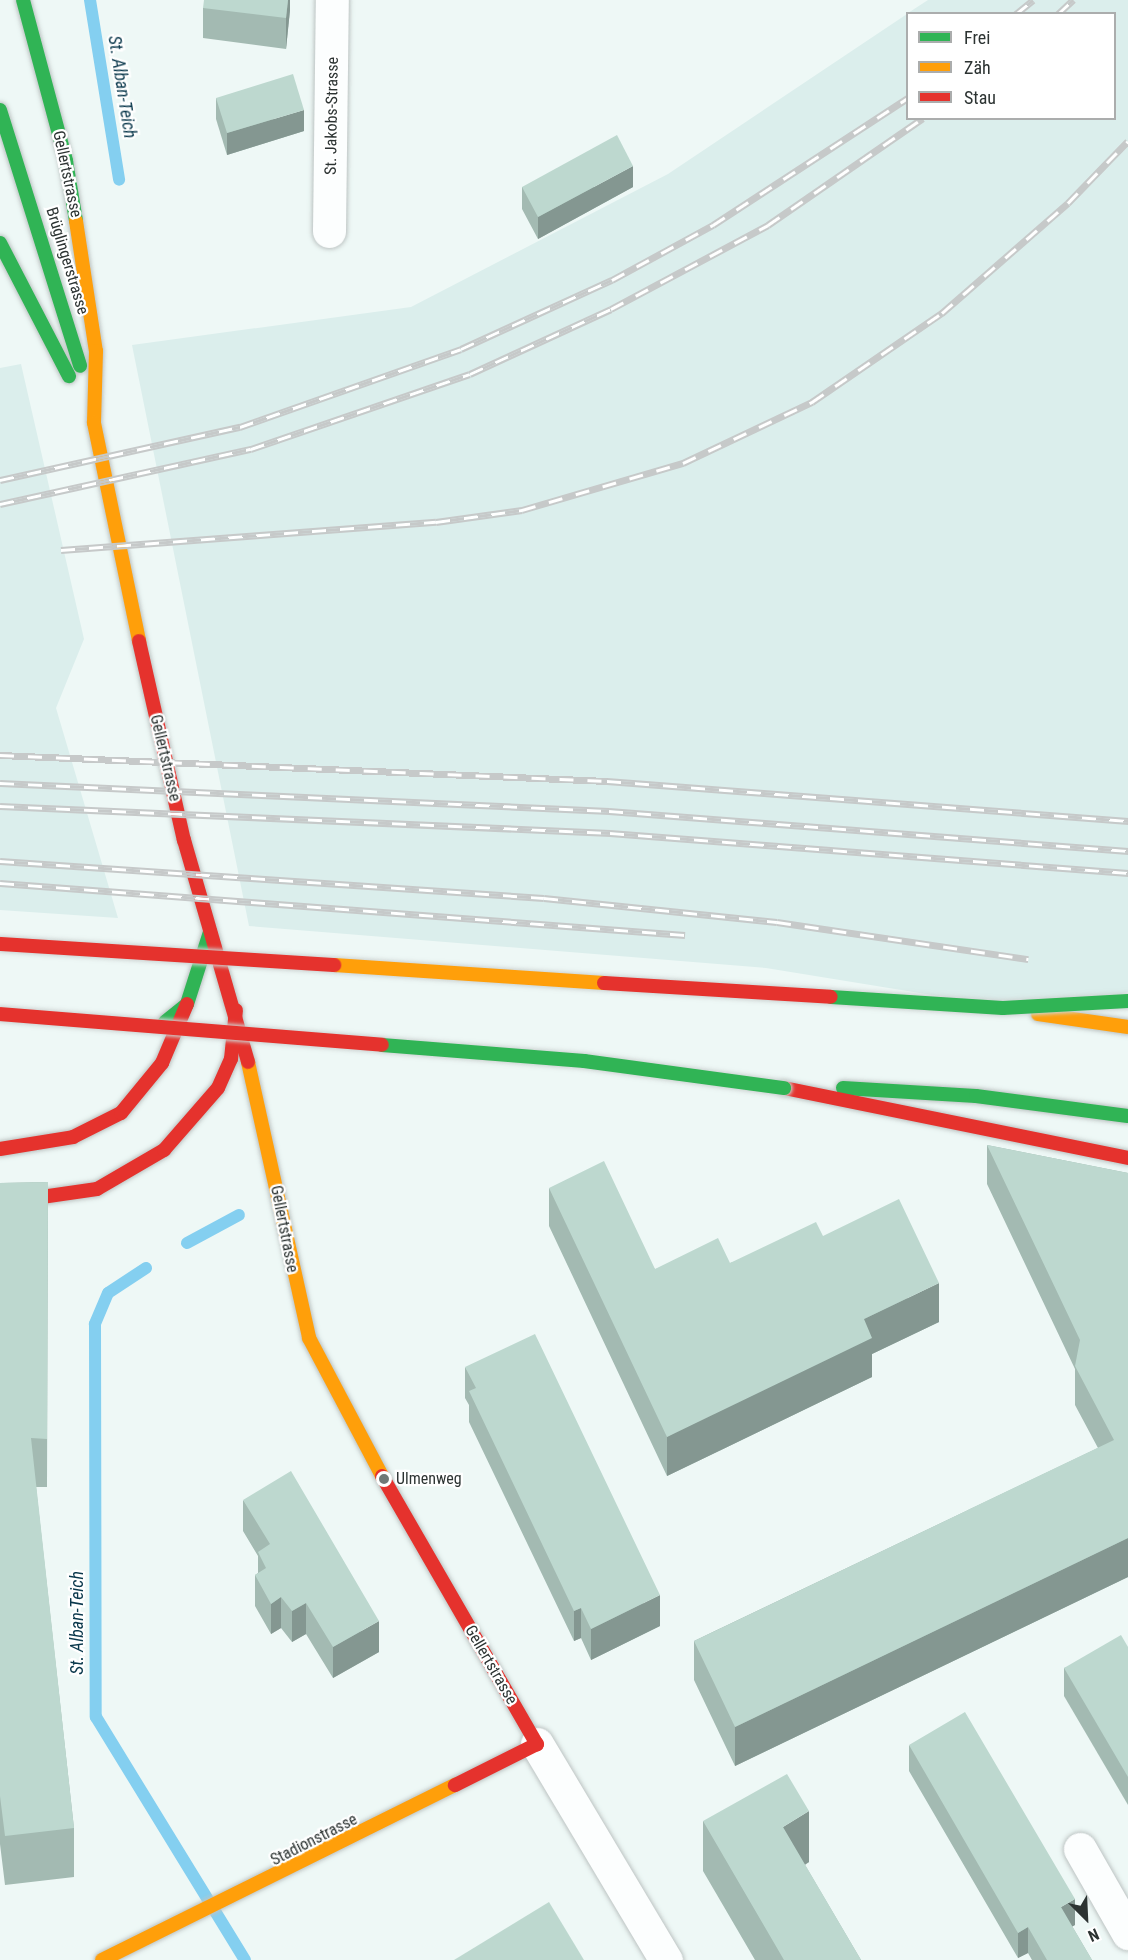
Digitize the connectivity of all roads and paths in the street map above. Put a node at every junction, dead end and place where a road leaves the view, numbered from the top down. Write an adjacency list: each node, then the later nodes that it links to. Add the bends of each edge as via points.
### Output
1 (23, 0): 6 (main road, Gellertstrasse, via 66,161 87,281 96,351)
2 (332, 0): 4 (street, St. Jakobs-Strasse)
3 (0, 110): 6 (main road, Brüglingerstrasse, via 45,240)
4 (329, 231)
5 (0, 243): 6 (main road, Gellertstrasse)
6 (94, 423): 7 (main road, Gellertstrasse, via 146,674)
7 (210, 932): 10 (main road); 12 (main road, Gellertstrasse)
8 (0, 944): 11 (main road, bridge)
9 (1128, 1001): 11 (main road, bridge)
10 (187, 1004): 14 (main road, via 163,1023 127,1034); 18 (main road, via 162,1063 142,1094 121,1113 65,1139)
11 (1003, 1008): 15 (main road, bridge)
12 (236, 1010): 20 (main road, via 231,1059 218,1088 164,1150 88,1192); 21 (main road, Gellertstrasse, via 304,1318 323,1370)
13 (0, 1014): 16 (main road, bridge, via 584,1061)
14 (0, 1023)
15 (1128, 1027)
16 (784, 1088): 17 (main road, via 886,1088); 19 (main road)
17 (1128, 1116)
18 (0, 1149)
19 (1128, 1158)
20 (0, 1203)
21 (537, 1744): 24 (main road, Stadionstrasse, via 291,1870); 25 (street, Gellertstrasse)
22 (1080, 1849): 23 (street)
23 (1128, 1933)
24 (102, 1960)
25 (666, 1960)

